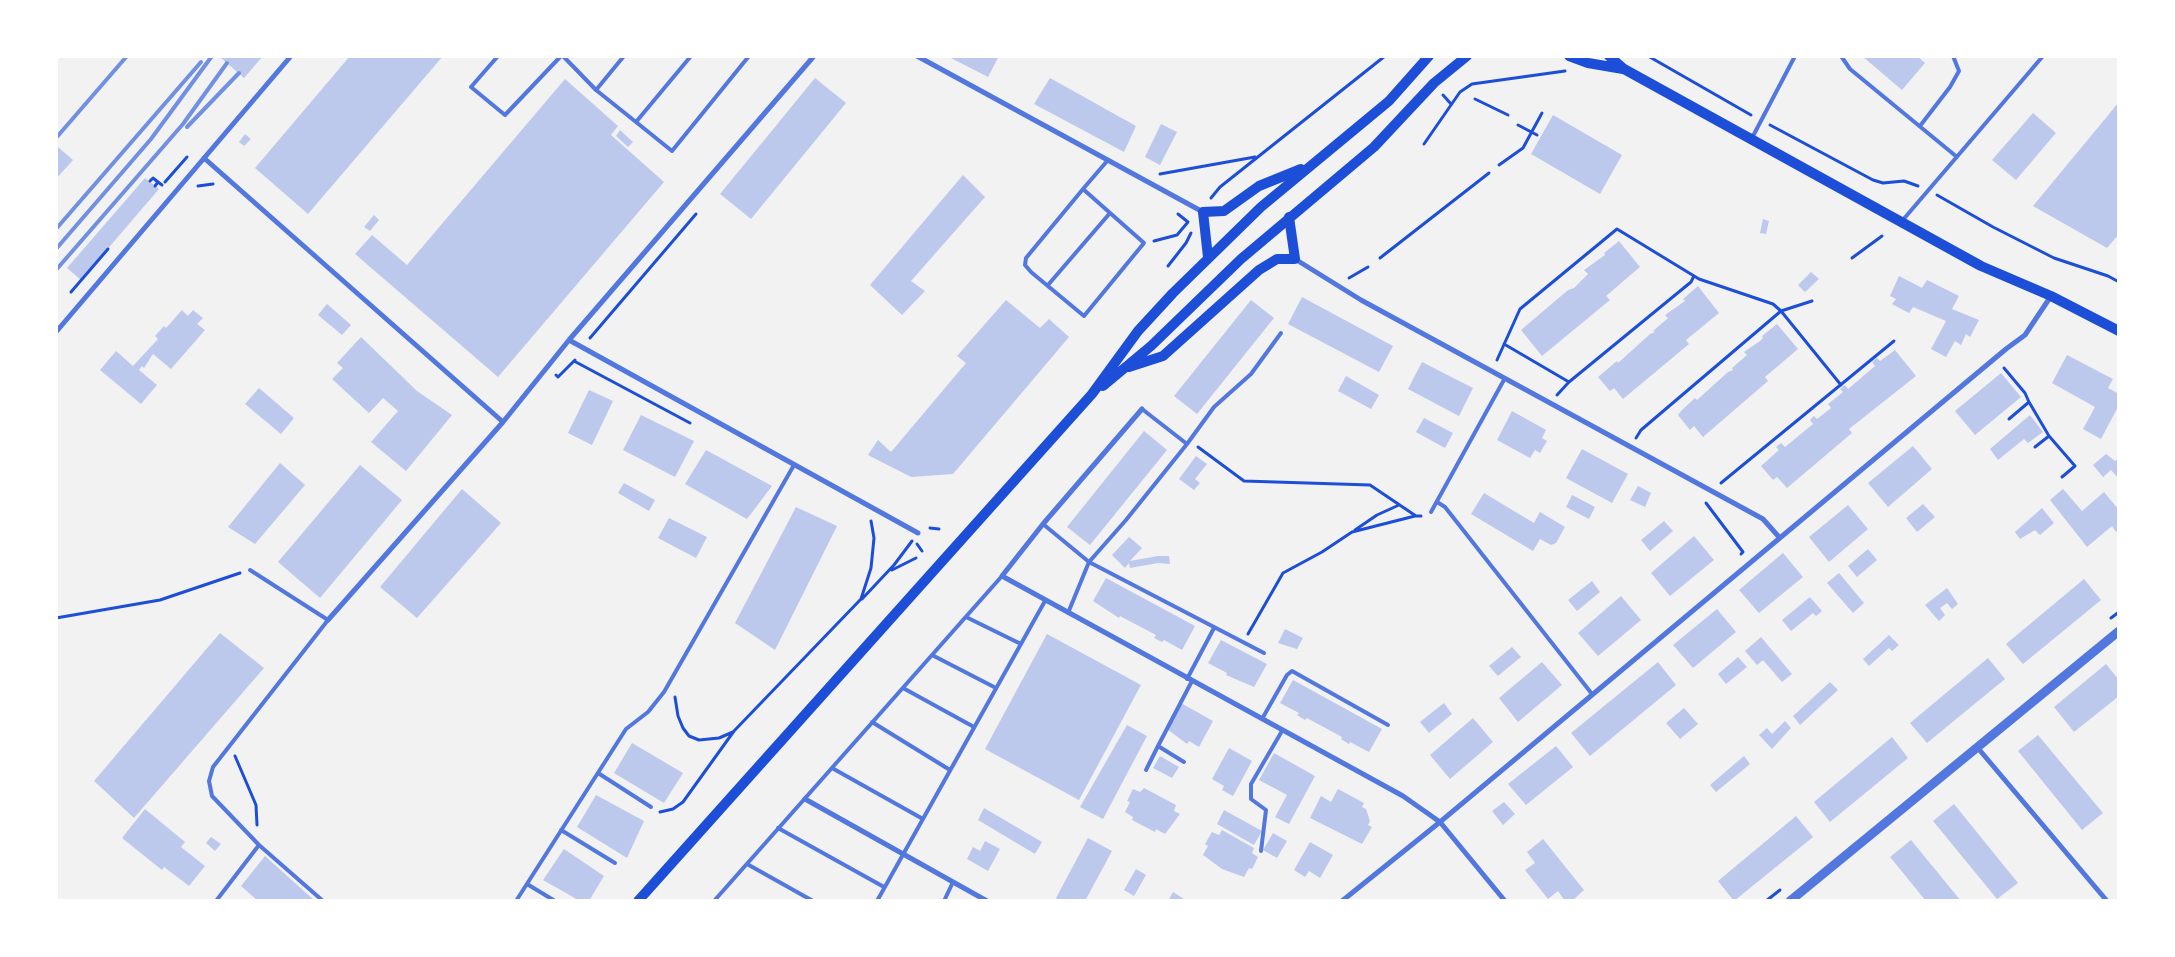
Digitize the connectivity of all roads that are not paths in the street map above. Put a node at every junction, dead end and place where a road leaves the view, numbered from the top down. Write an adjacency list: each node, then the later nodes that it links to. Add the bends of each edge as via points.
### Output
1 (291, 56): 23 (street)
2 (498, 56): 3 (lane, via 471,87 505,115)
3 (562, 56): 18 (lane)
4 (624, 56): 18 (lane)
5 (691, 56): 19 (lane)
6 (749, 56): 19 (lane, via 672,151)
7 (814, 56): 38 (street)
8 (917, 56): 24 (street)
9 (1429, 56): 25 (main road, via 1389,101)
10 (1467, 56): 29 (main road, via 1434,83 1374,147)
11 (1569, 56): 17 (main road)
12 (1609, 56): 17 (main road)
13 (1795, 56): 21 (lane)
14 (1841, 56): 20 (lane, via 1850,69)
15 (1953, 56): 20 (lane, via 1958,70 1950,87)
16 (2043, 56): 22 (lane)
17 (1624, 70): 21 (main road)
18 (596, 90): 19 (lane)
19 (636, 122)
20 (1920, 126): 22 (lane)
21 (1752, 138): 30 (main road)
22 (1957, 157): 30 (lane)
23 (204, 158): 36 (street); 43 (street)
24 (1108, 160): 26 (lane); 27 (street)
25 (1312, 164): 27 (main road, via 1260,186 1224,211); 31 (main road)
26 (1083, 189): 28 (lane); 33 (lane, via 1026,258 1026,265)
27 (1202, 212): 31 (main road)
28 (1110, 213): 33 (lane); 33 (lane, via 1144,244 1084,316)
29 (1289, 217): 32 (main road); 39 (main road)
30 (1901, 222): 34 (main road, via 1981,266)
31 (1208, 257): 41 (main road, via 1138,332)
32 (1295, 259): 39 (main road, via 1277,260 1259,270 1163,356); 40 (street, via 1360,300)
33 (1048, 285)
34 (2051, 296): 35 (main road); 50 (street, via 2024,335)
35 (2119, 330)
36 (56, 332)
37 (1281, 333): 44 (lane, via 1251,374 1214,407)
38 (569, 340): 43 (street); 45 (street)
39 (1123, 369): 41 (main road)
40 (1505, 378): 46 (lane); 50 (street, via 1763,519)
41 (1092, 394): 97 (main road)
42 (1142, 409): 44 (lane); 48 (street)
43 (503, 422): 57 (street)
44 (1188, 442): 51 (lane)
45 (794, 465): 49 (street); 78 (lane, via 664,692 648,712 626,729)
46 (1437, 502): 47 (lane); 66 (lane, via 1445,507)
47 (1431, 512)
48 (1043, 524): 51 (lane); 53 (street)
49 (918, 533)
50 (1778, 537): 66 (street)
51 (1089, 562): 55 (lane); 58 (lane)
52 (250, 570): 57 (lane)
53 (1002, 576): 54 (street); 56 (lane)
54 (1045, 601): 55 (street); 60 (lane)
55 (1067, 614): 63 (street)
56 (966, 617): 60 (lane); 62 (lane)
57 (328, 620): 85 (lane, via 213,766 209,781 212,796)
58 (1214, 628): 61 (lane); 63 (lane)
59 (2119, 631): 73 (street)
60 (1021, 644): 65 (lane)
61 (1264, 653)
62 (932, 655): 64 (lane); 65 (lane)
63 (1190, 680): 67 (street); 72 (lane)
64 (903, 688): 68 (lane); 70 (lane)
65 (996, 688): 70 (lane)
66 (1592, 694): 82 (street)
67 (1262, 719): 69 (lane, via 1292,671); 71 (street)
68 (872, 722): 75 (lane); 76 (lane)
69 (1388, 725)
70 (974, 727): 76 (lane)
71 (1282, 731): 82 (street, via 1403,796); 86 (lane, via 1251,784 1251,799 1266,810)
72 (1158, 746): 74 (lane); 77 (lane)
73 (1977, 748): 105 (street); 106 (street)
74 (1184, 762)
75 (832, 768): 79 (lane); 81 (lane)
76 (950, 770): 81 (lane)
77 (1146, 770)
78 (598, 774): 80 (lane); 84 (lane)
79 (805, 799): 83 (lane); 87 (street)
80 (651, 807)
81 (923, 819): 87 (lane)
82 (1440, 822): 103 (street); 104 (street)
83 (778, 828): 89 (lane); 92 (lane)
84 (561, 830): 88 (lane); 91 (lane)
85 (259, 845): 93 (lane); 94 (lane)
86 (1261, 851)
87 (902, 855): 90 (street); 92 (lane)
88 (615, 864)
89 (747, 864): 98 (lane); 99 (lane)
90 (953, 882): 101 (lane); 102 (street)
91 (527, 884): 95 (lane); 96 (lane)
92 (884, 887): 100 (lane)
93 (216, 901)
94 (322, 901)
95 (516, 901)
96 (555, 901)
97 (638, 901)
98 (714, 901)
99 (813, 901)
100 (877, 901)
101 (944, 901)
102 (987, 901)
103 (1342, 901)
104 (1505, 901)
105 (1790, 901)
106 (2107, 901)

